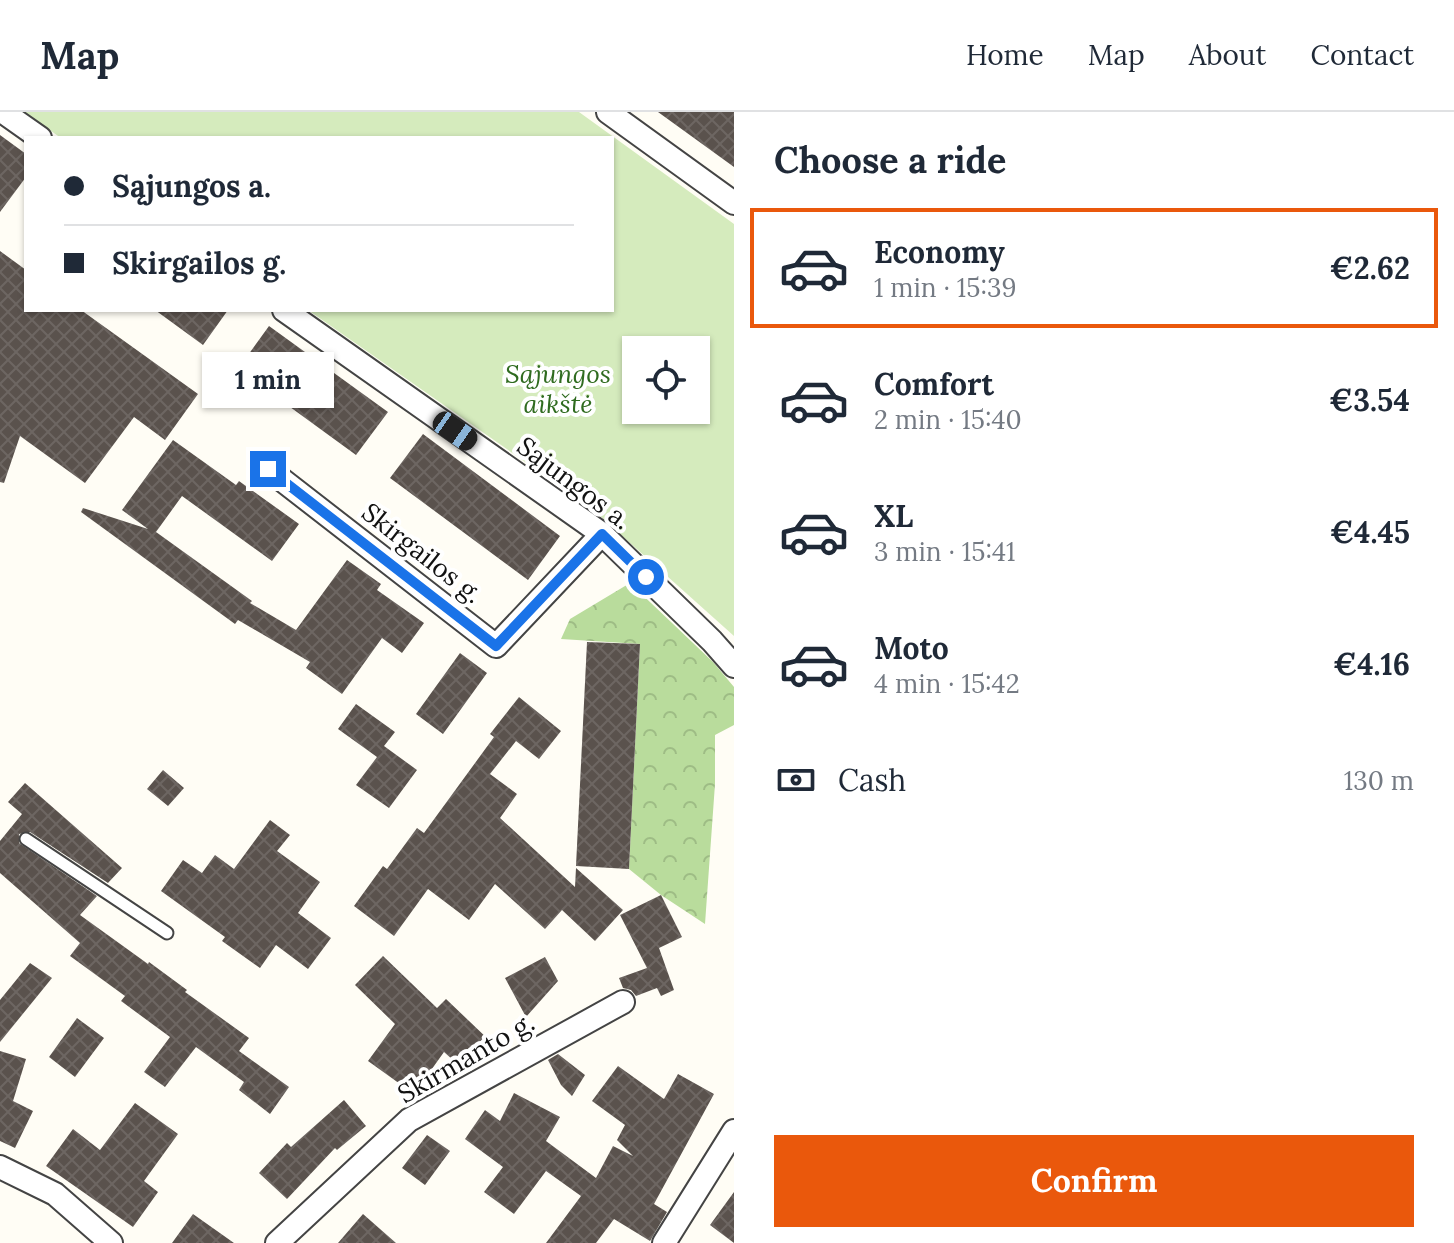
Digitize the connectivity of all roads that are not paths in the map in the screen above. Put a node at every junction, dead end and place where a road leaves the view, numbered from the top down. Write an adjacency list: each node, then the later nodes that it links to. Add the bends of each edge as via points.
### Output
1 (3, 112): 3 (street)
2 (608, 112): 4 (street)
3 (37, 136)
4 (734, 203)
5 (287, 312): 7 (street, Sąjungos a.)
6 (268, 469): 7 (street, Skirgailos g., via 496,646)
7 (602, 534): 8 (street, Sąjungos a.)
8 (734, 666)
9 (26, 839): 10 (lane)
10 (167, 933)
11 (623, 1002): 15 (street, Skirmanto g., via 409,1120)
12 (734, 1131): 16 (street)
13 (0, 1167): 14 (street, via 55,1194)
14 (111, 1243)
15 (277, 1243)
16 (664, 1243)

